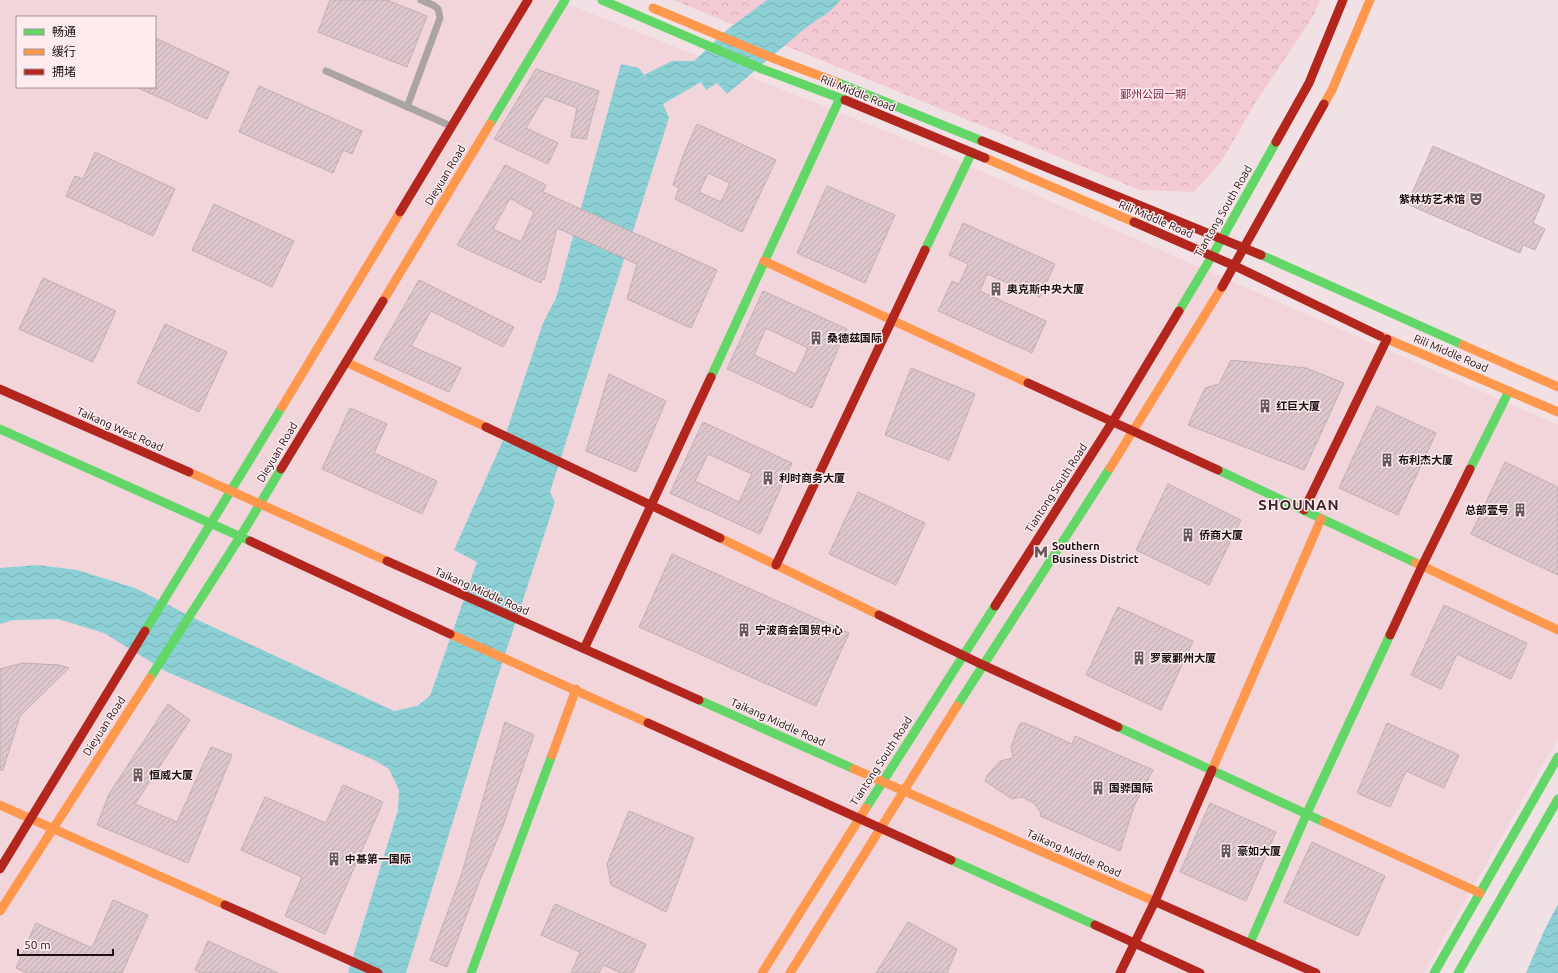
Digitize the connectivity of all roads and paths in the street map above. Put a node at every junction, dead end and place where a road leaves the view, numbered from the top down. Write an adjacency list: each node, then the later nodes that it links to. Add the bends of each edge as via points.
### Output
1 (421, 0): 10 (lane, via 438,9 440,18)
2 (528, 0): 11 (street, Dieyuan Road)
3 (565, 0): 20 (street, Dieyuan Road)
4 (602, 0): 9 (street, Rili Middle Road, via 762,69)
5 (1343, 0): 13 (street, Tiantong South Road, via 1309,83)
6 (1370, 0): 14 (street, via 1332,90)
7 (648, 6): 13 (street, Rili Middle Road)
8 (326, 71): 10 (lane)
9 (840, 98): 12 (street, Rili Middle Road); 16 (street)
10 (407, 107): 11 (lane)
11 (452, 126): 28 (street, Dieyuan Road)
12 (972, 152): 15 (street, Rili Middle Road); 18 (street)
13 (1222, 239): 14 (street, Rili Middle Road); 15 (street, Tiantong South Road)
14 (1245, 248): 17 (street); 21 (street, Rili Middle Road)
15 (1212, 256): 17 (street, Rili Middle Road); 25 (street, Tiantong South Road)
16 (764, 261): 18 (street); 30 (street)
17 (1235, 266): 19 (street, Rili Middle Road); 27 (street)
18 (892, 320): 25 (street); 35 (street)
19 (1387, 338): 23 (street, Rili Middle Road); 31 (street)
20 (346, 362): 29 (street, Dieyuan Road); 30 (street)
21 (1558, 387)
22 (0, 389): 28 (street, Taikang West Road)
23 (1509, 391): 24 (street, Rili Middle Road); 36 (street)
24 (1558, 412)
25 (1113, 421): 27 (street); 39 (street, Tiantong South Road)
26 (0, 428): 33 (street)
27 (1134, 431): 31 (street); 40 (street)
28 (231, 491): 29 (street, Taikang Middle Road); 33 (street, Dieyuan Road)
29 (260, 503): 34 (street, Dieyuan Road); 38 (street, Taikang Middle Road)
30 (652, 506): 35 (street); 38 (street)
31 (1304, 510): 32 (street)
32 (1320, 519): 36 (street); 43 (street)
33 (211, 524): 34 (street); 49 (street, Dieyuan Road)
34 (240, 537): 41 (street); 51 (street, Dieyuan Road)
35 (776, 566): 39 (street)
36 (1422, 566): 37 (street); 48 (street)
37 (1558, 630)
38 (584, 649): 44 (street, Taikang Middle Road)
39 (963, 655): 40 (street); 44 (street, Tiantong South Road)
40 (983, 664): 43 (street); 45 (street)
41 (576, 689): 50 (street); 60 (street)
42 (1558, 757): 54 (street)
43 (1212, 769): 48 (street); 55 (street)
44 (882, 781): 45 (street, Taikang Middle Road); 50 (street, Tiantong South Road)
45 (905, 791): 52 (street); 55 (street, Taikang Middle Road)
46 (1558, 799): 67 (street)
47 (0, 805): 49 (street)
48 (1307, 813): 54 (street); 58 (street)
49 (30, 818): 51 (street); 53 (street, Dieyuan Road)
50 (859, 818): 52 (street); 61 (street, Tiantong South Road)
51 (53, 828): 56 (street, Dieyuan Road); 59 (street)
52 (882, 828): 57 (street); 62 (street)
53 (0, 869)
54 (1480, 893): 66 (street)
55 (1155, 902): 57 (street); 58 (street, Taikang Middle Road)
56 (0, 911)
57 (1135, 943): 63 (street); 64 (street)
58 (1250, 944): 65 (street, Taikang Middle Road)
59 (378, 973)
60 (471, 973)
61 (762, 973)
62 (790, 973)
63 (1120, 973)
64 (1200, 973)
65 (1316, 973)
66 (1434, 973)
67 (1458, 973)

